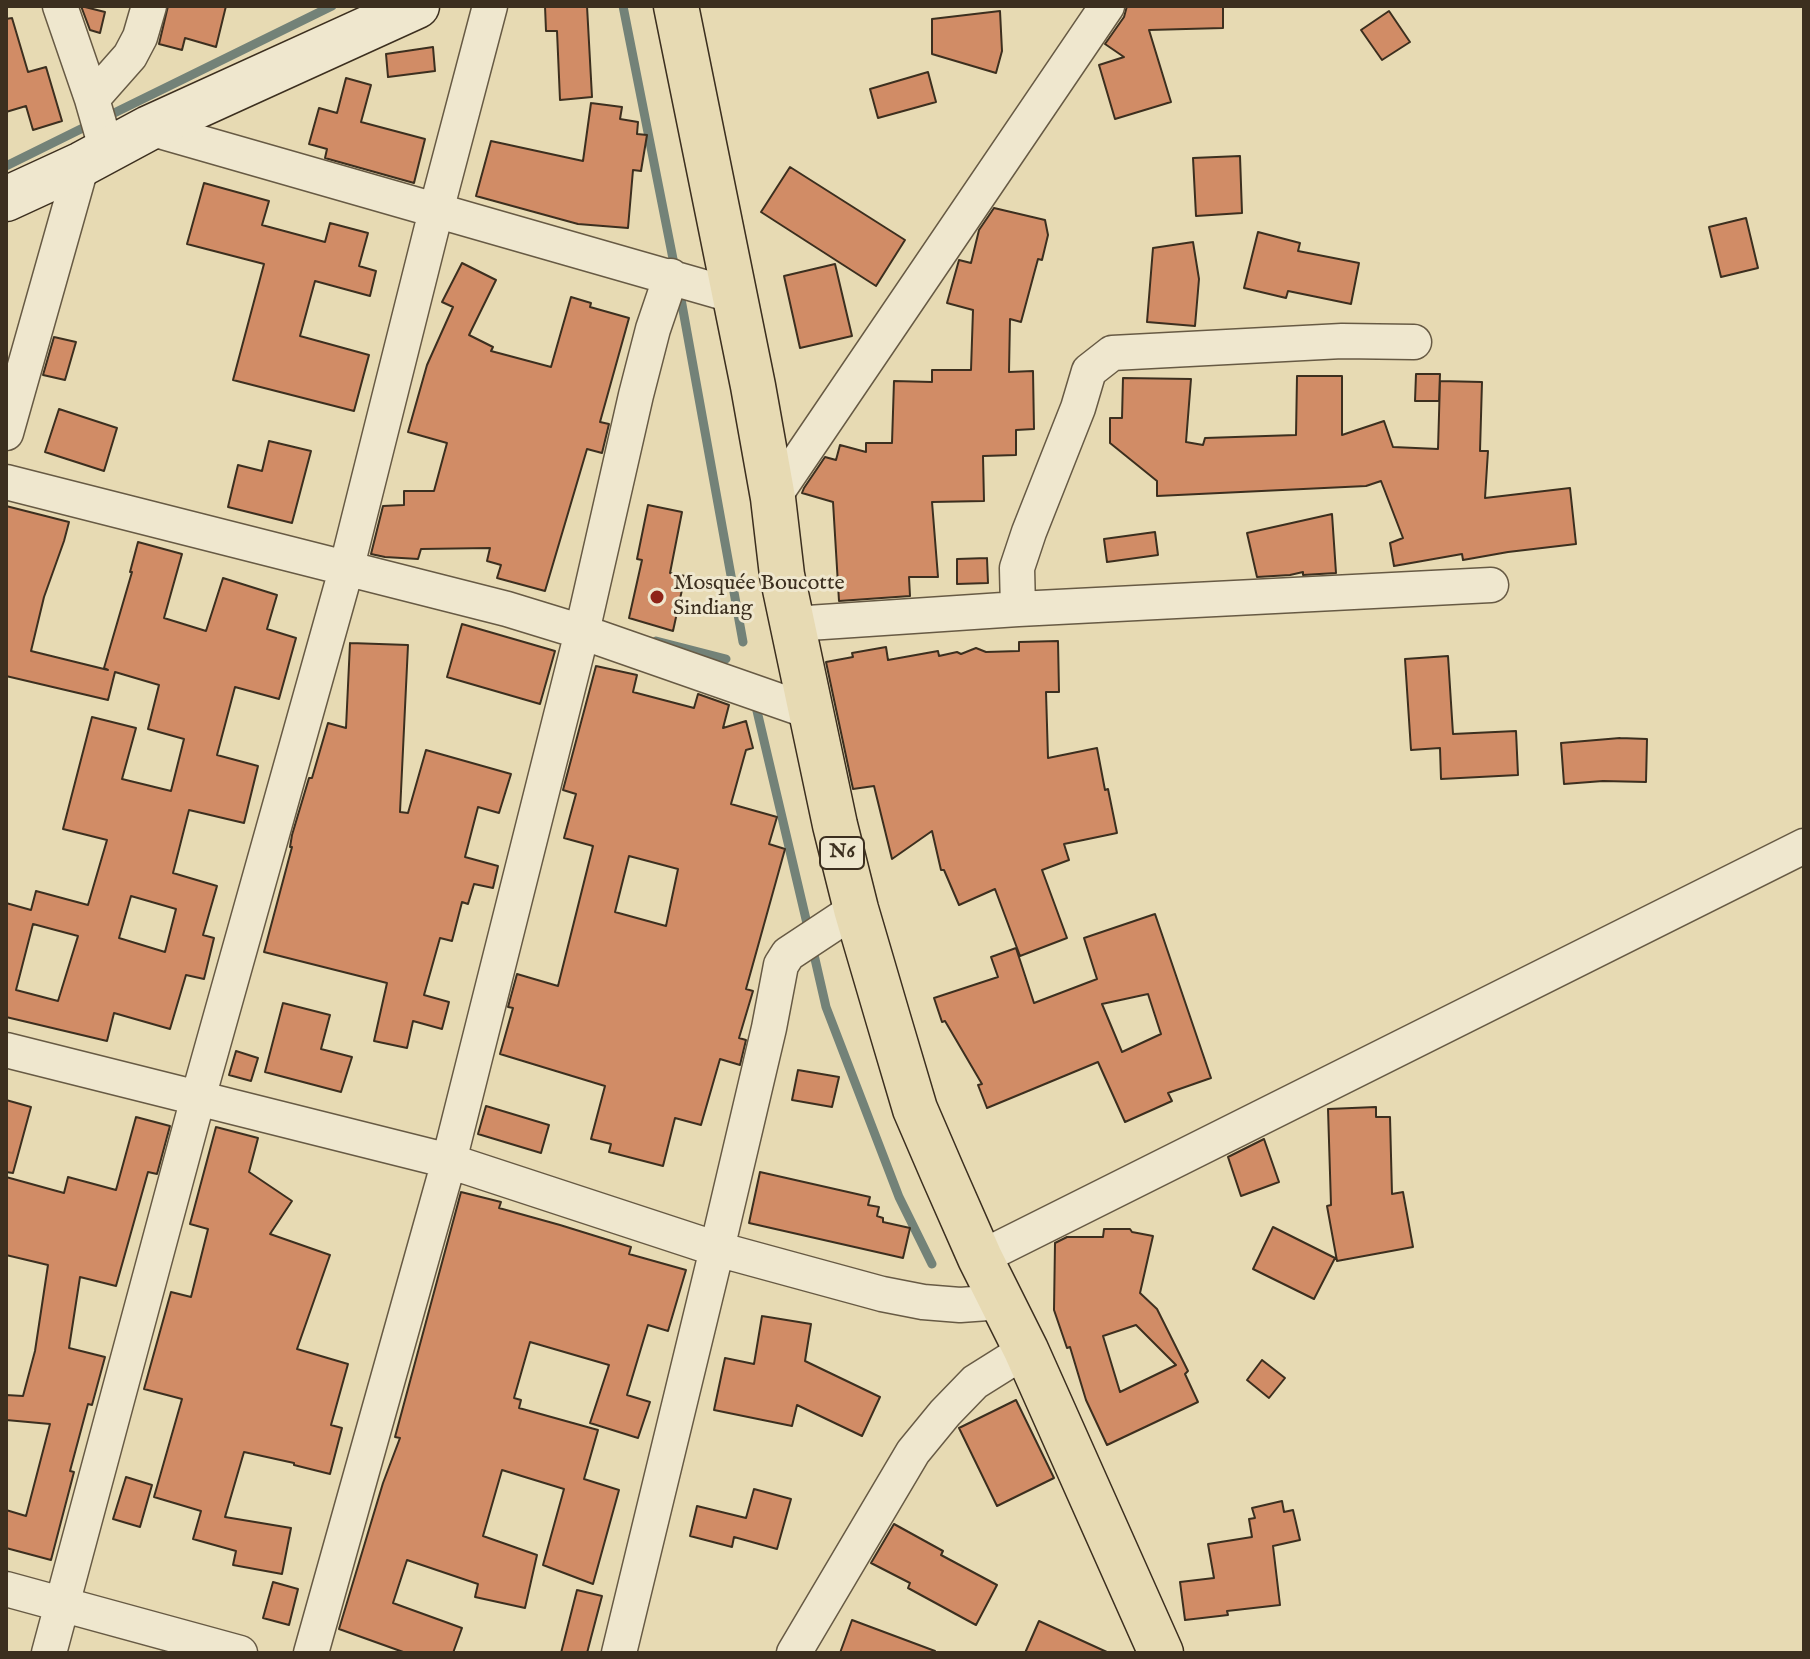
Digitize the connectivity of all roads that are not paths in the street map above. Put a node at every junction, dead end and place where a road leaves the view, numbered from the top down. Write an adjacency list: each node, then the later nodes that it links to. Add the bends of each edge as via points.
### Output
1 (60, 6): 7 (street)
2 (149, 6): 7 (street, via 130,56)
3 (417, 6): 8 (street)
4 (490, 6): 11 (street)
5 (676, 6): 13 (main road, N6)
6 (1107, 6): 17 (street)
7 (92, 99): 9 (street)
8 (149, 128): 9 (street); 11 (street)
9 (94, 158): 10 (street); 15 (street)
10 (6, 199)
11 (436, 211): 12 (street); 18 (street)
12 (671, 276): 13 (street); 22 (street, via 653,329)
13 (735, 296): 17 (main road, N6)
14 (1414, 342): 20 (street, via 1112,353 1089,371 1029,532 1017,568)
15 (6, 433)
16 (6, 482): 18 (street)
17 (773, 498): 21 (main road, N6)
18 (346, 570): 22 (street); 27 (street)
19 (1491, 585): 20 (street)
20 (1018, 609): 21 (street)
21 (793, 624): 23 (main road, N6)
22 (582, 632): 23 (street); 28 (street)
23 (811, 712): 25 (main road, N6)
24 (1804, 846): 30 (street)
25 (856, 909): 29 (street, via 788,954 781,965); 30 (main road, N6, via 915,1109)
26 (6, 1050): 27 (street)
27 (198, 1098): 28 (street); 34 (street)
28 (449, 1161): 29 (street); 37 (street)
29 (717, 1249): 31 (street, via 909,1300); 38 (street)
30 (980, 1258): 31 (main road, N6)
31 (1002, 1302): 32 (main road, N6)
32 (1026, 1350): 39 (street, via 975,1382 913,1452); 40 (main road, N6)
33 (6, 1589): 34 (street)
34 (62, 1604): 35 (street); 36 (street)
35 (49, 1653)
36 (240, 1653)
37 (311, 1653)
38 (619, 1653)
39 (794, 1653)
40 (1161, 1653)

